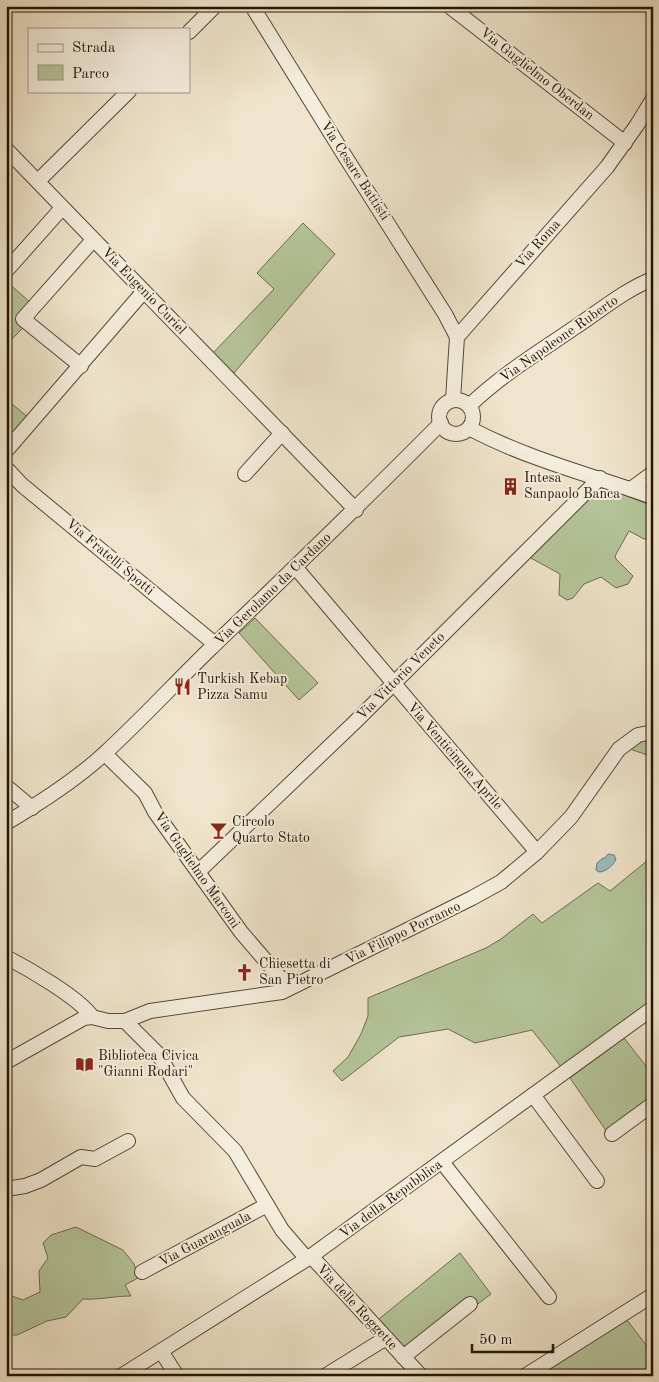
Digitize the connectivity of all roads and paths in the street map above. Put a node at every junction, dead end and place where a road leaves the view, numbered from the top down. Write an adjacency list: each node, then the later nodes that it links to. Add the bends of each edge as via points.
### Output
1 (215, 6): 4 (street)
2 (252, 6): 15 (street, Via Cesare Battisti)
3 (450, 6): 7 (street, Via Guglielmo Oberdan)
4 (190, 31)
5 (128, 92): 9 (street)
6 (653, 99): 7 (street, Via Roma)
7 (625, 143): 15 (street, Via Roma, via 608,167)
8 (6, 149): 9 (street, Via Eugenio Curiel)
9 (38, 181): 10 (street, Via Eugenio Curiel)
10 (62, 208): 11 (street, Via Eugenio Curiel); 12 (street)
11 (94, 240): 14 (street, Via Eugenio Curiel); 16 (street, via 23,319)
12 (6, 271)
13 (653, 279): 18 (street, Via Napoleone Ruberto, via 630,290 532,357 486,389)
14 (144, 291): 16 (street); 21 (street, Via Eugenio Curiel)
15 (458, 337): 17 (street)
16 (81, 366): 22 (street)
17 (453, 400): 18 (street); 19 (street, via 441,409)
18 (469, 406): 20 (street, via 473,414)
19 (441, 423): 20 (street, via 453,434); 29 (street, Via Gerolamo da Cardano)
20 (469, 428): 26 (street, via 520,452)
21 (282, 433): 25 (street); 29 (street, Via Eugenio Curiel)
22 (6, 451)
23 (6, 468): 31 (street, Via Fratelli Spotti, via 22,485)
24 (653, 473): 27 (street)
25 (245, 474)
26 (600, 478): 27 (street); 32 (street, Via Vittorio Veneto)
27 (631, 489): 28 (street)
28 (653, 497)
29 (356, 510): 30 (street, Via Gerolamo da Cardano)
30 (296, 568): 31 (street, Via Gerolamo da Cardano); 32 (street, Via Venticinque Aprile)
31 (215, 644): 34 (street, Via Gerolamo da Cardano)
32 (394, 684): 38 (street, Via Venticinque Aprile); 39 (street, Via Vittorio Veneto)
33 (653, 732): 38 (street, Via Filippo Porraneo, via 638,735 619,749 570,817)
34 (104, 754): 36 (street, Via Gerolamo da Cardano); 39 (street, Via Guglielmo Marconi, via 145,793 155,812)
35 (6, 786): 36 (street)
36 (32, 808): 37 (street, Via Gerolamo da Cardano)
37 (6, 823)
38 (537, 852): 41 (street, Via Filippo Porraneo, via 502,882)
39 (199, 871): 41 (street, Via Guglielmo Marconi, via 241,932)
40 (6, 957): 43 (street, via 69,996)
41 (289, 988): 44 (street, Via Filippo Porraneo, via 282,992 150,1011)
42 (653, 1008): 46 (street, Via della Repubblica)
43 (92, 1017): 44 (street, Via Filippo Porraneo); 45 (street, via 84,1018)
44 (125, 1021): 53 (street, Via Guaranguala, via 159,1055 183,1098 235,1151)
45 (6, 1062)
46 (533, 1095): 50 (street, Via della Repubblica); 51 (street)
47 (653, 1104): 48 (street)
48 (612, 1134)
49 (128, 1141): 52 (street, via 95,1159 81,1157 42,1180)
50 (442, 1162): 54 (street, Via della Repubblica); 57 (street)
51 (597, 1181)
52 (6, 1189)
53 (267, 1205): 54 (street, Via Guaranguala, via 282,1230); 55 (street, Via Guaranguala)
54 (309, 1258): 59 (street, Via delle Roggette); 60 (street, Via della Repubblica)
55 (142, 1272)
56 (653, 1294): 66 (street)
57 (549, 1297)
58 (470, 1304): 61 (street, Via delle Roggette)
59 (386, 1338): 61 (street, Via delle Roggette); 64 (street)
60 (161, 1351): 62 (street, Via della Repubblica); 63 (street)
61 (403, 1357): 65 (street, Via delle Roggette)
62 (121, 1376)
63 (177, 1376)
64 (324, 1376)
65 (421, 1376)
66 (525, 1376)

